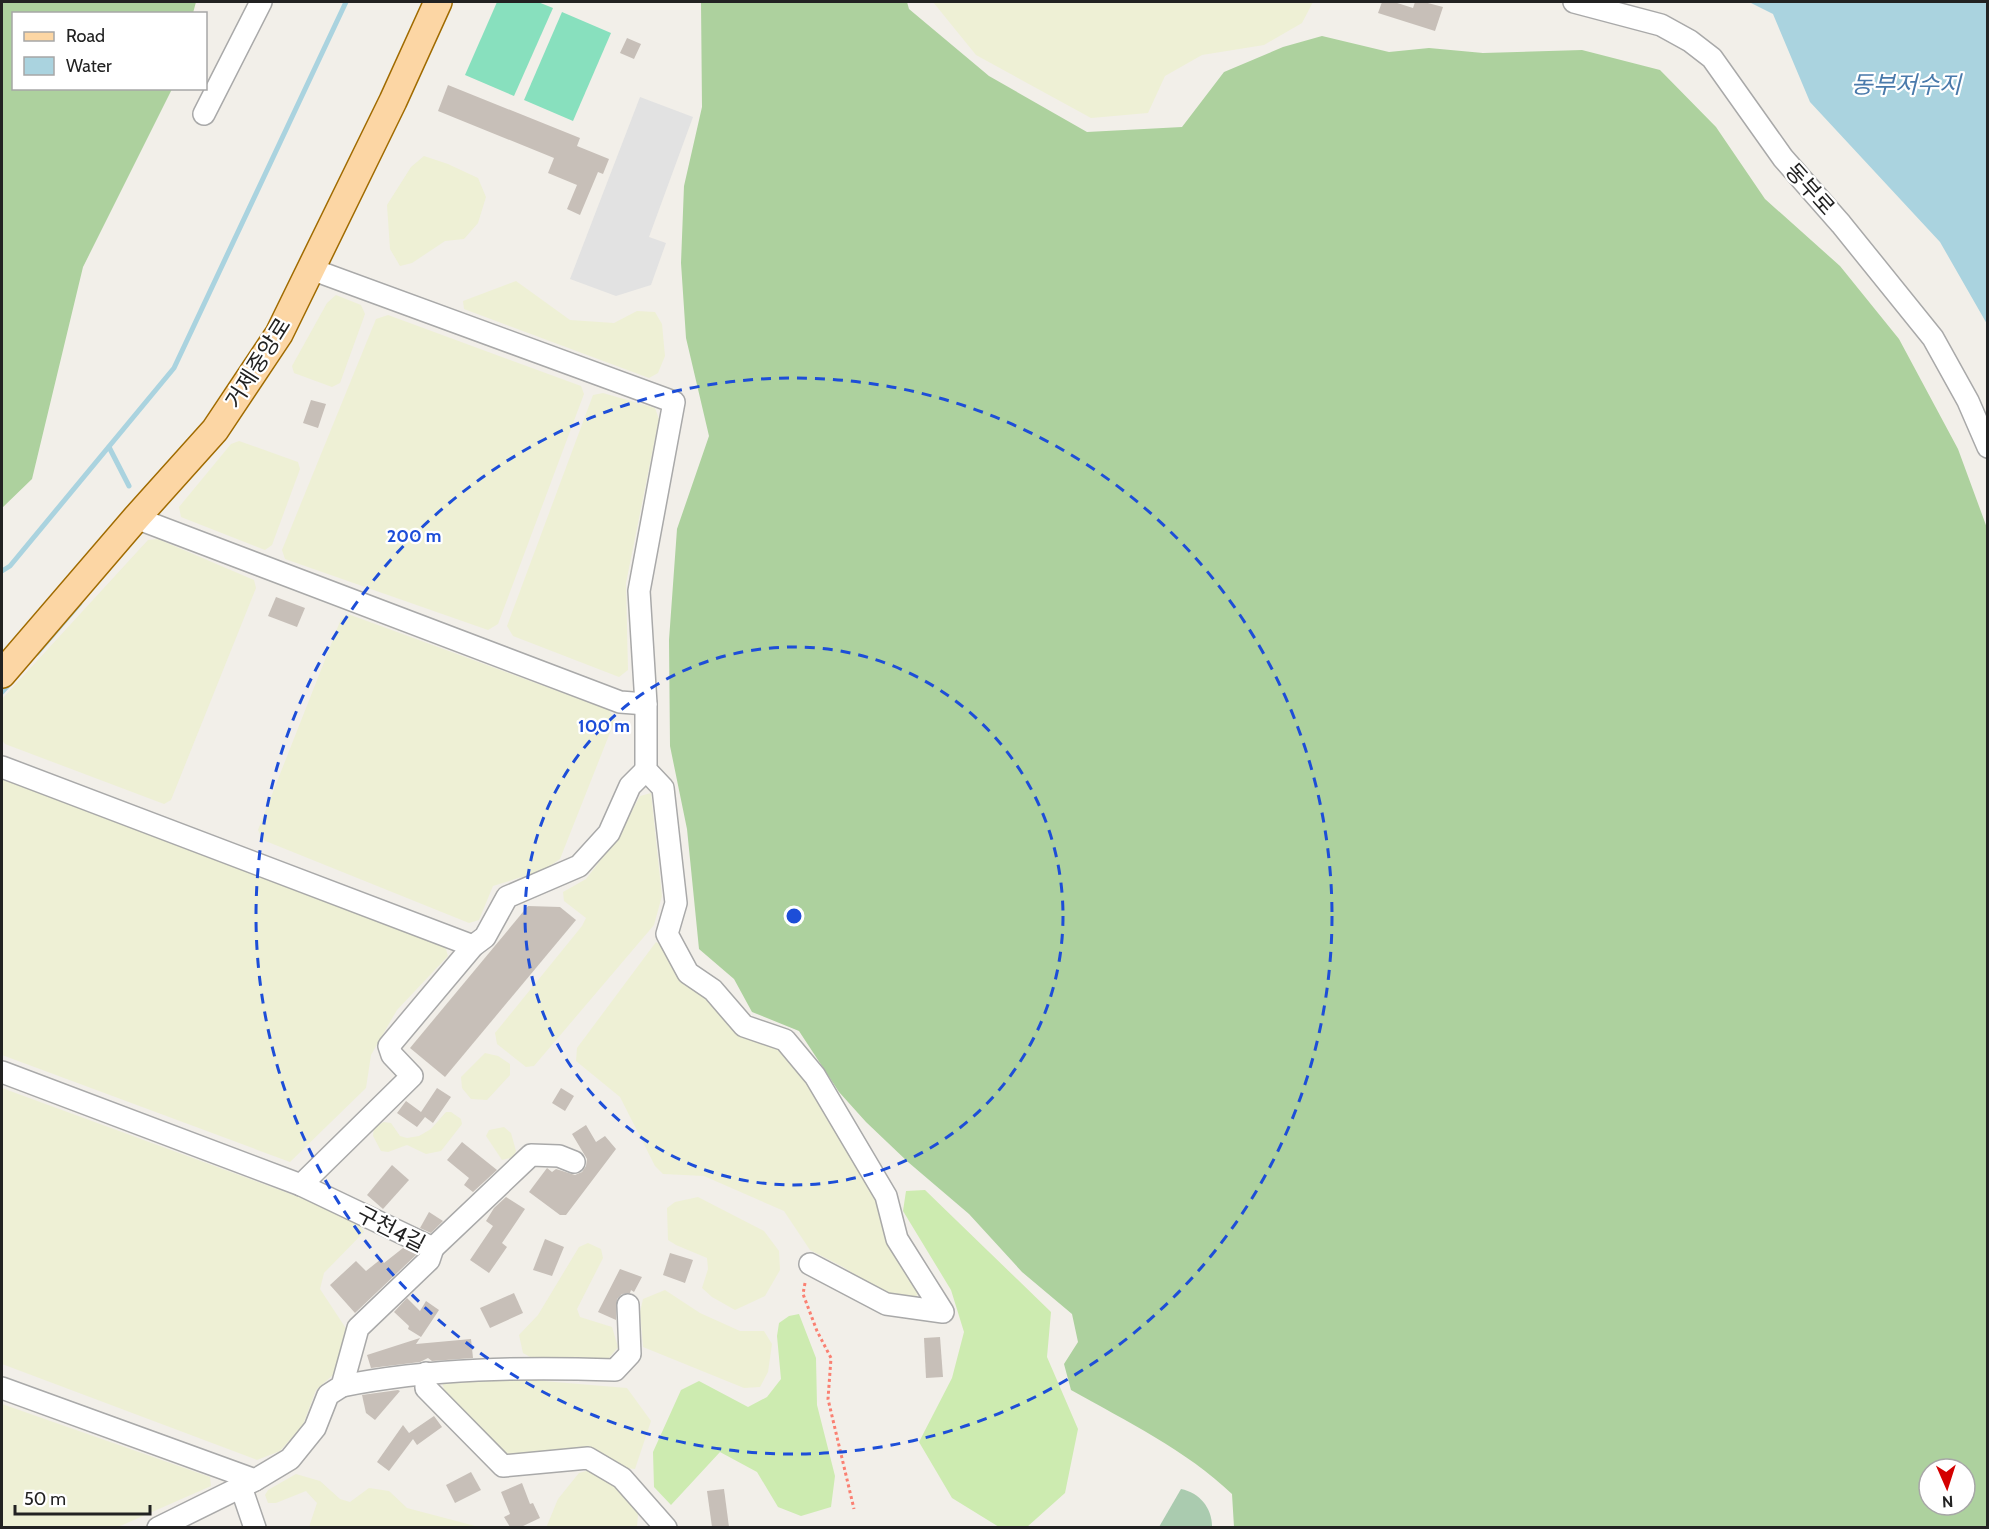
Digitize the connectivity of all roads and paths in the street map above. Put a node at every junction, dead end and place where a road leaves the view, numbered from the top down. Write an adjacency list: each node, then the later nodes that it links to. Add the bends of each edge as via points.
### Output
1 (261, 2): 4 (street)
2 (438, 2): 5 (main road, 거제중앙로)
3 (1574, 2): 6 (street, 동부로, via 1661,25 1712,58 1783,158 1933,338)
4 (204, 114)
5 (311, 269): 7 (main road, 거제중앙로, via 279,334 215,430); 9 (street, via 675,402 639,591)
6 (1988, 447)
7 (136, 518): 8 (main road, 거제중앙로); 9 (street, via 620,702)
8 (2, 674)
9 (646, 704): 11 (street)
10 (2, 767): 12 (street)
11 (646, 770): 12 (street, via 630,786 609,833 579,866 507,897 485,937); 17 (street, via 663,788 676,903 667,934 688,973 713,990 744,1026 785,1040 815,1076 886,1196 897,1239 944,1311 886,1304)
12 (473, 946): 15 (street, via 389,1046 392,1055 412,1076)
13 (2, 1072): 15 (street, 구천4길)
14 (574, 1162): 16 (street, via 559,1156 531,1155)
15 (301, 1185): 16 (street, 구천4길)
16 (433, 1248): 20 (street, 구천4길, via 429,1260 358,1328)
17 (810, 1264): 23 (path, via 802,1294 831,1358 828,1398)
18 (628, 1305): 19 (street, via 630,1354 615,1370 544,1368)
19 (426, 1373): 20 (street); 26 (street, via 426,1388 503,1466 588,1458 622,1478)
20 (342, 1386): 22 (street, 구천4길, via 328,1395 315,1428 290,1459)
21 (2, 1388): 22 (street)
22 (248, 1484): 24 (street, 구천4길); 25 (street)
23 (855, 1509)
24 (158, 1527)
25 (255, 1527)
26 (666, 1527)

